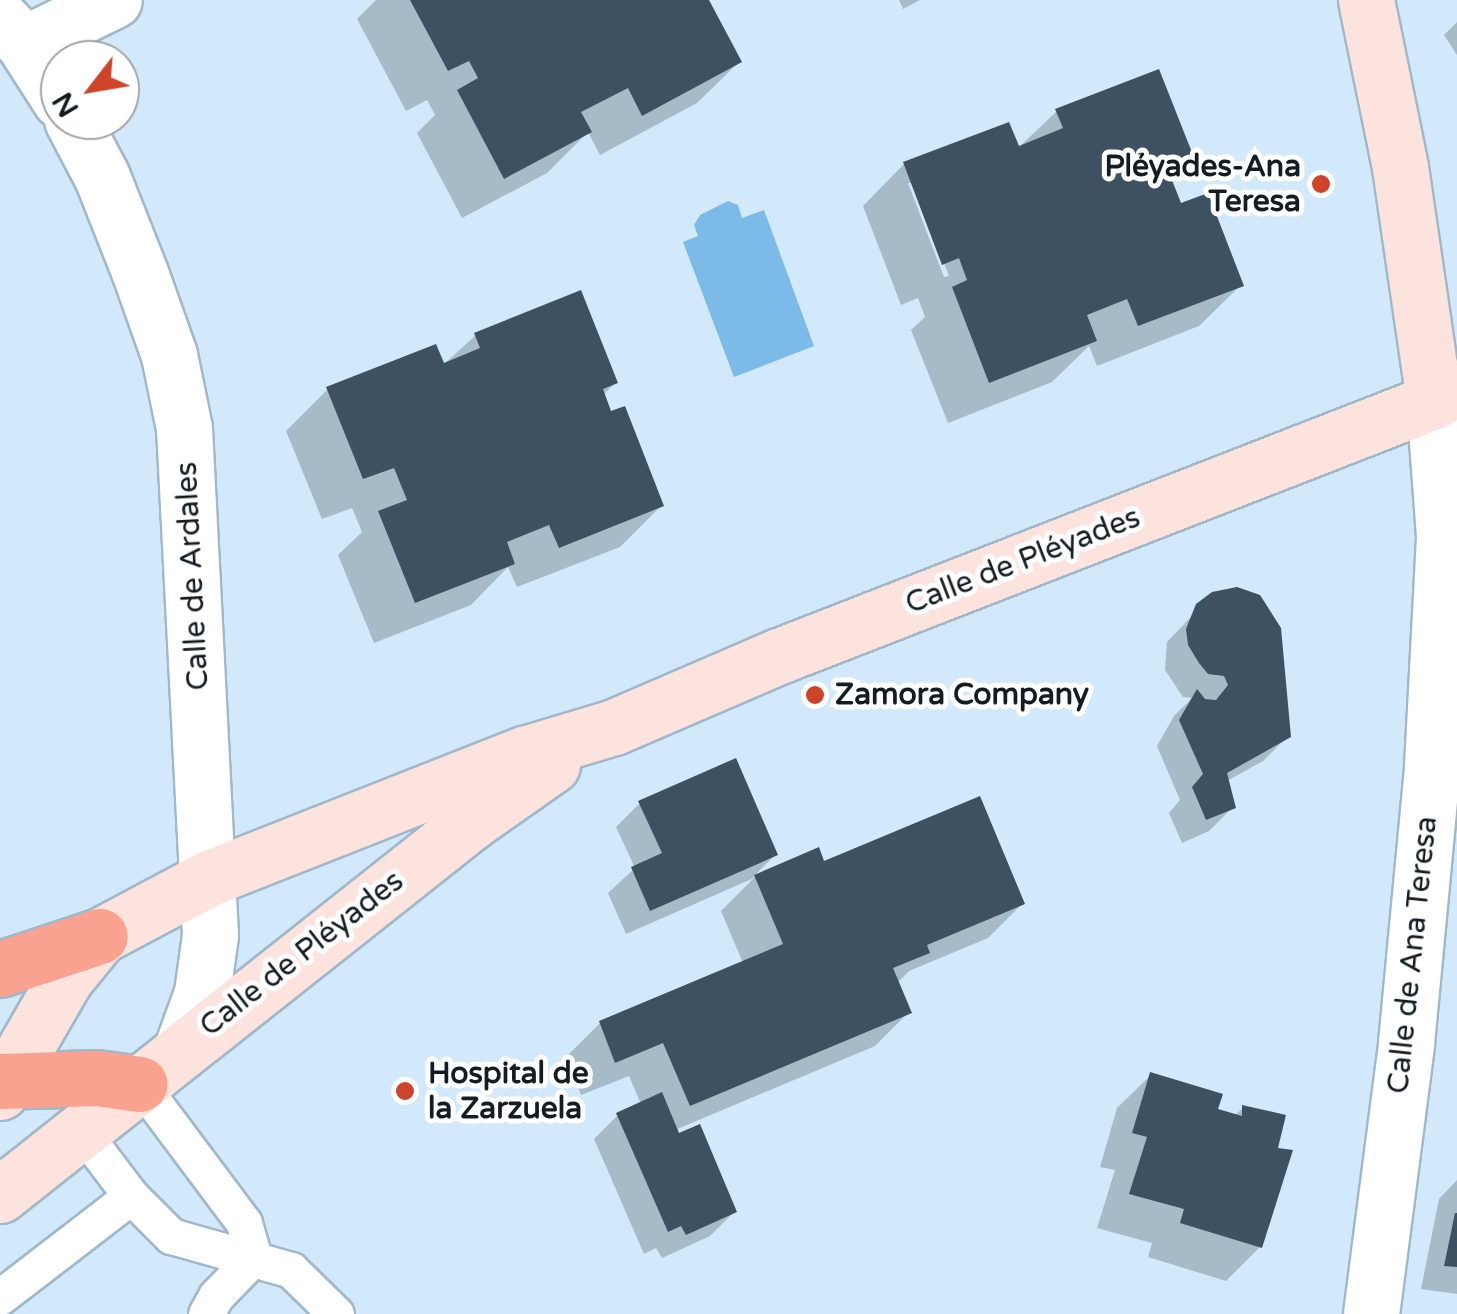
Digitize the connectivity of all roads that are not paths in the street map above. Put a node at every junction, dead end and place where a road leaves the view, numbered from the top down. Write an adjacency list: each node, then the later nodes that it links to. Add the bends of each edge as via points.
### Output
1 (114, 0): 3 (street)
2 (1366, 0): 6 (main road, Calle de Ana Teresa)
3 (8, 39): 4 (street)
4 (40, 77)
5 (83, 140): 8 (street, Calle de Ardales, via 140,272 169,355 184,428)
6 (1446, 394): 7 (main road, Calle de Pléyades); 22 (street, Calle de Ana Teresa, via 1432,766 1406,1043)
7 (614, 727): 8 (main road, Calle de Pléyades, via 524,754); 12 (main road, Calle de Pléyades, via 471,822)
8 (209, 878): 9 (main road, Calle de Pléyades); 11 (street, Calle de Ardales)
9 (114, 928): 10 (highway); 11 (street, via 157,924 176,936 194,958); 14 (main road, via 65,978)
10 (0, 969)
11 (202, 993): 12 (street, Calle de Ardales)
12 (182, 1048): 13 (main road, Calle de Pléyades)
13 (140, 1084): 14 (highway, via 97,1078); 15 (main road, Calle de Pléyades); 18 (lane, via 244,1223)
14 (2, 1085)
15 (81, 1130): 16 (main road, Calle de Pléyades); 17 (lane)
16 (0, 1195)
17 (131, 1196): 18 (lane, via 171,1236); 19 (lane)
18 (254, 1257): 20 (lane); 21 (lane, via 291,1270)
19 (0, 1297)
20 (206, 1314)
21 (336, 1314)
22 (1370, 1314)

